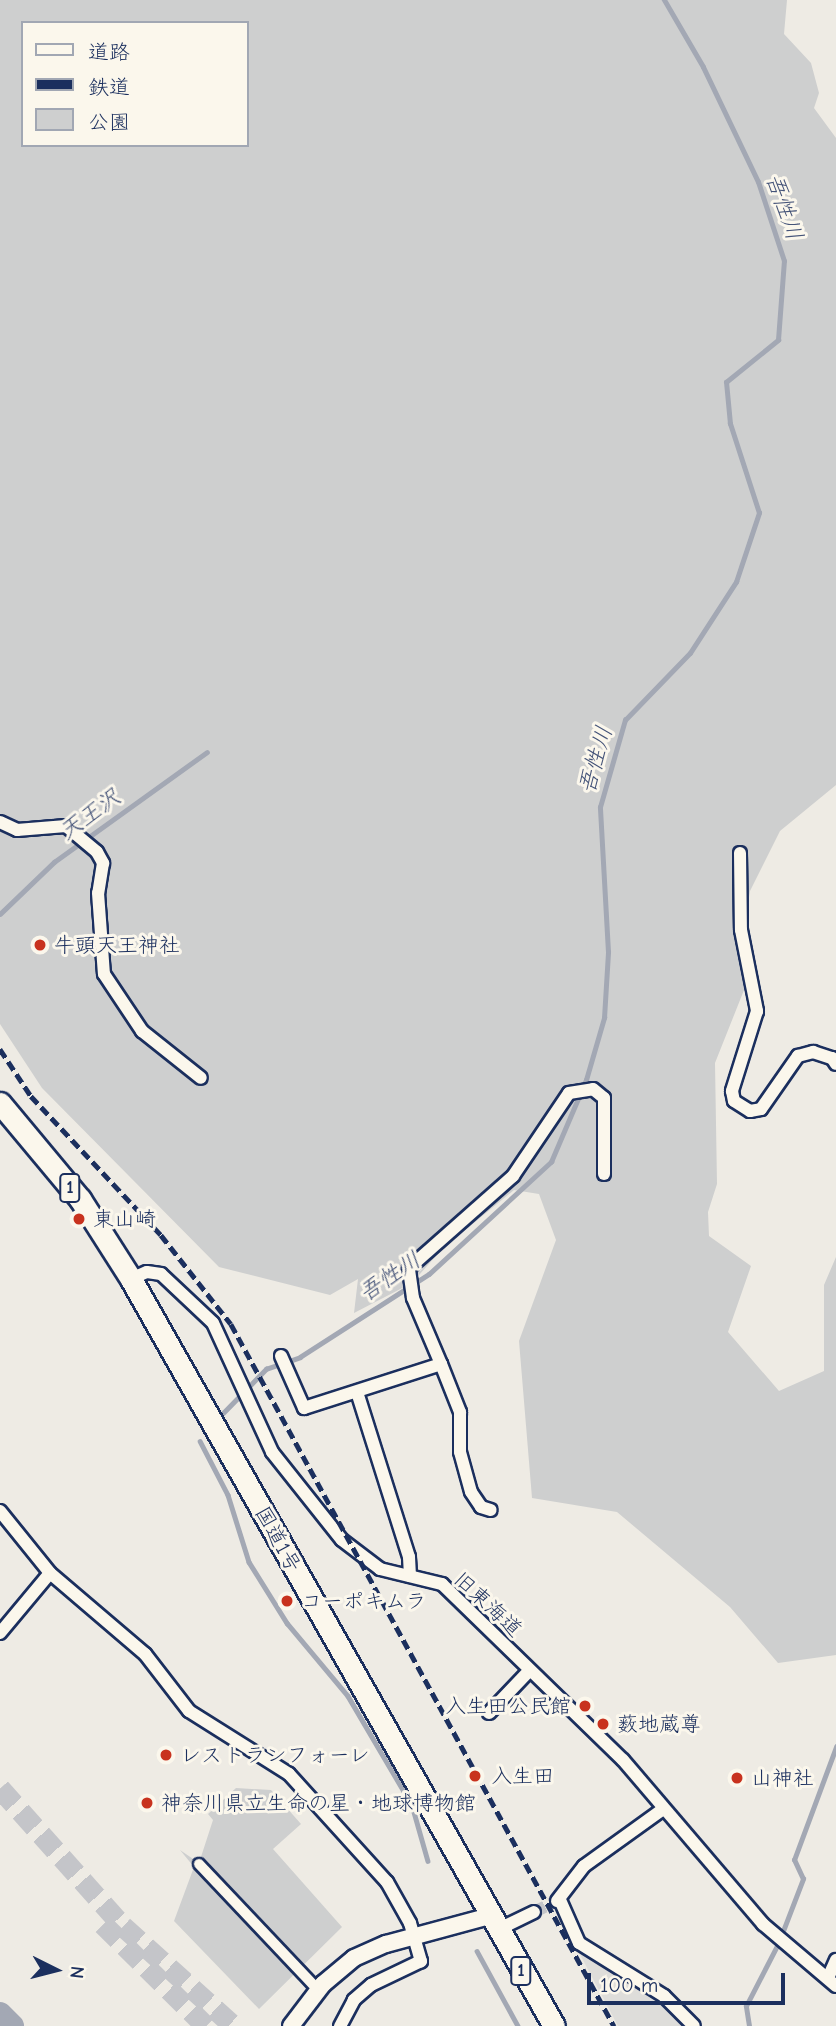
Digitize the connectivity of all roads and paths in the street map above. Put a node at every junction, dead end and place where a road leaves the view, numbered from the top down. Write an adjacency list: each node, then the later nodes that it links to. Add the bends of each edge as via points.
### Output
1 (0, 822): 4 (street, via 17,830 66,826 97,852 103,863 98,893 104,974 142,1031)
2 (740, 853): 3 (street, via 741,930 757,1011 732,1091 734,1101 750,1111 761,1109 798,1056 813,1052)
3 (836, 1064)
4 (201, 1078)
5 (0, 1103): 7 (highway, 国道1号 / 1, via 80,1199)
6 (604, 1174): 9 (street, via 604,1098 593,1089 569,1093 513,1176 409,1268 413,1298)
7 (131, 1279): 14 (street, 旧東海道, via 147,1272 161,1274 214,1323 282,1466 360,1557 380,1569); 21 (highway, 国道1号 / 1)
8 (281, 1356): 10 (street, via 304,1408)
9 (441, 1364): 10 (street); 11 (street, via 460,1412 460,1452 471,1492 481,1507)
10 (357, 1392): 14 (street, via 409,1558)
11 (491, 1510)
12 (0, 1511): 13 (street)
13 (50, 1573): 15 (street); 22 (street, via 145,1654 189,1712 289,1774 387,1882)
14 (410, 1576): 16 (street, 旧東海道, via 442,1584)
15 (0, 1633)
16 (529, 1671): 17 (street); 18 (street, 旧東海道, via 623,1760)
17 (489, 1713)
18 (662, 1810): 24 (street, 旧東海道, via 781,1939); 29 (street, via 584,1866 559,1900 579,1943 664,1996)
19 (199, 1864): 25 (street)
20 (534, 1912): 21 (street)
21 (493, 1923): 22 (street); 28 (highway, 国道1号 / 1)
22 (415, 1937): 25 (street, via 354,1958); 27 (street, via 421,1961 371,1985 354,2000)
23 (836, 1960): 24 (street)
24 (832, 1982)
25 (315, 1997): 26 (street)
26 (291, 2026)
27 (340, 2026)
28 (554, 2026)
29 (694, 2026)

